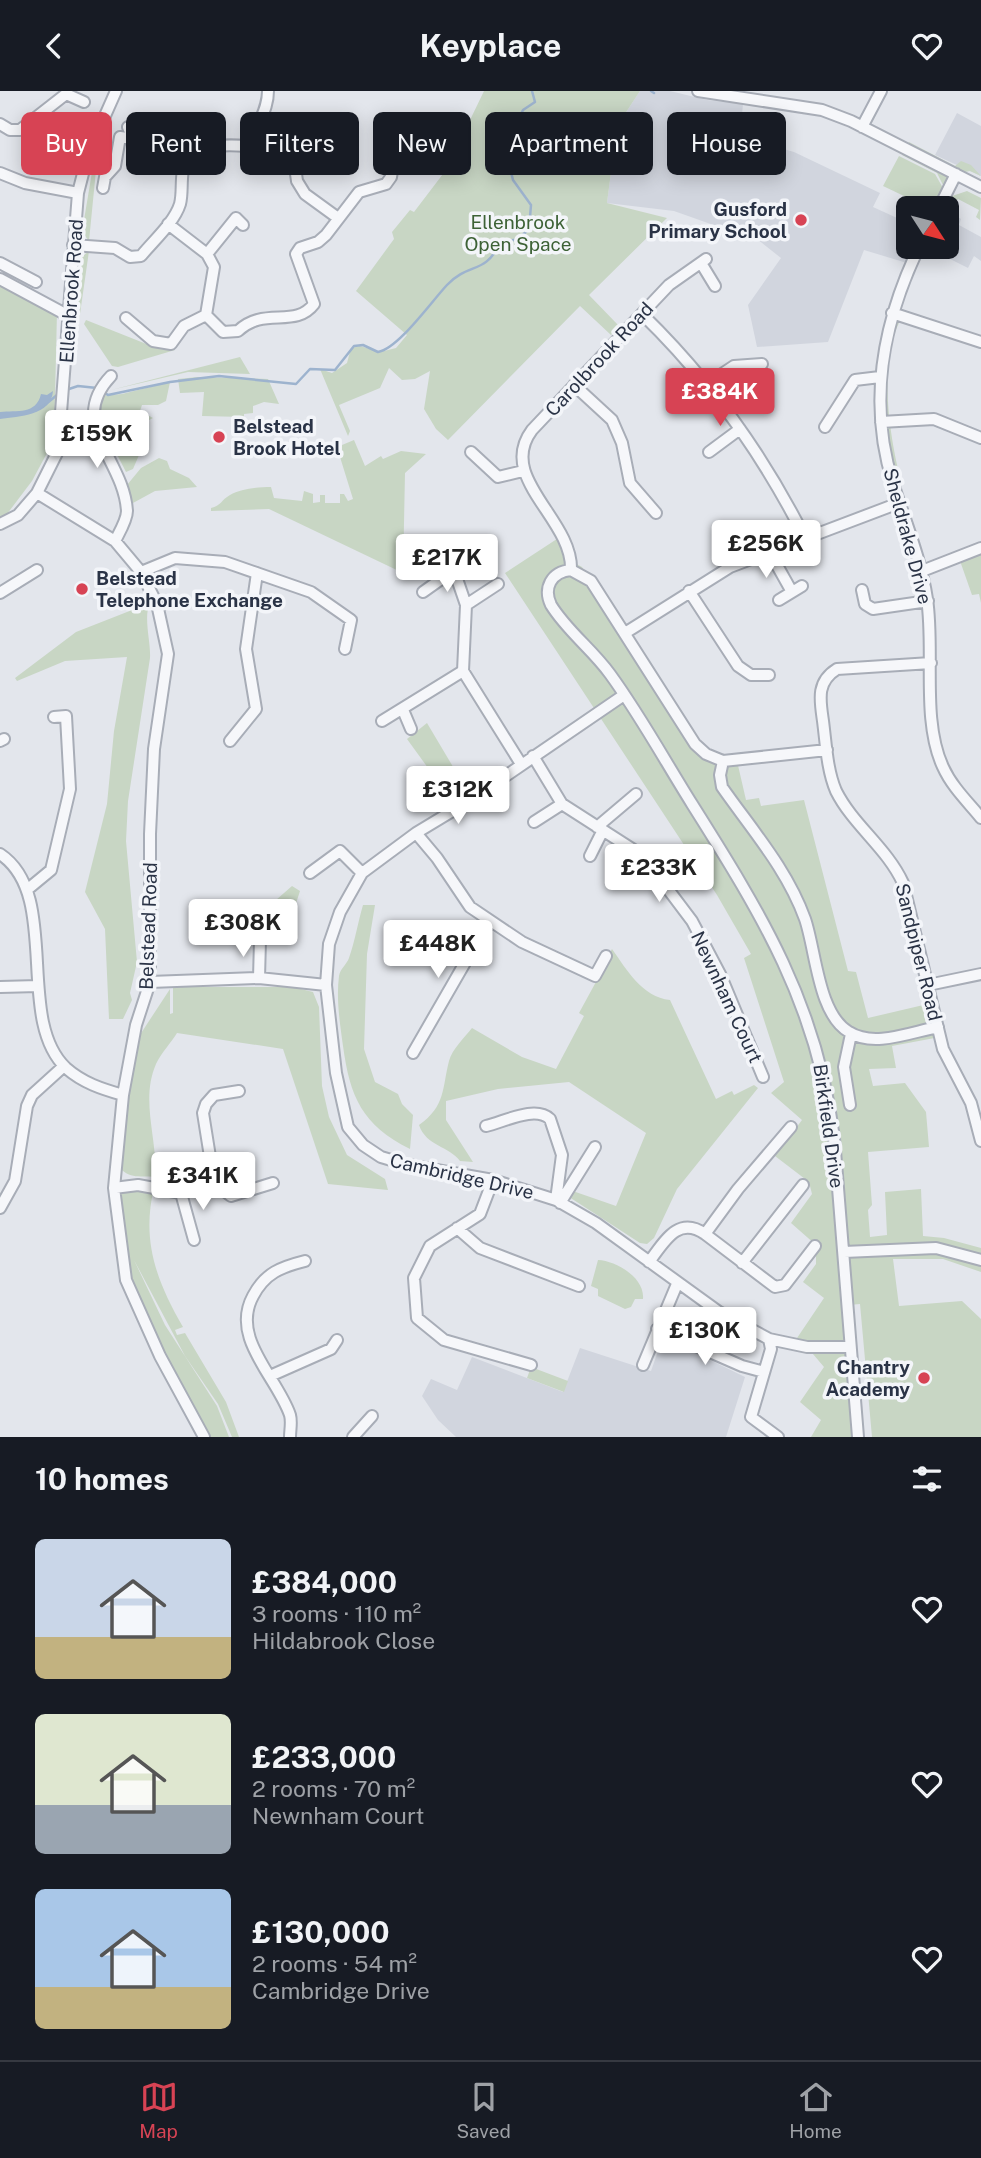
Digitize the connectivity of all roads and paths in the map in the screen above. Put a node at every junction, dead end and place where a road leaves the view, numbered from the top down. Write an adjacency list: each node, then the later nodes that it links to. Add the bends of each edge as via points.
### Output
1 (116, 91): 18 (street, Ellenbrook Road, via 88,154)
2 (268, 91): 7 (street)
3 (698, 91): 5 (street)
4 (881, 91): 9 (street)
5 (720, 94): 9 (street, via 807,106)
6 (84, 102): 8 (street, via 66,94 20,131)
7 (267, 112)
8 (0, 124)
9 (862, 127): 12 (street)
10 (126, 138): 17 (street, via 120,137 115,166 105,177)
11 (0, 173): 18 (street)
12 (956, 174): 16 (street); 19 (street)
13 (183, 175): 22 (street, via 179,205)
14 (296, 175): 21 (street, via 305,194)
15 (391, 175): 21 (street, via 386,184 359,192)
16 (981, 187)
17 (103, 188)
18 (78, 193): 23 (street, Ellenbrook Road)
19 (945, 196)
20 (232, 210): 24 (street, via 238,223)
21 (338, 218): 33 (street, via 318,242 296,254 314,304 310,309 279,319 261,317 238,331 223,332)
22 (168, 224): 23 (street, via 136,259 115,248); 24 (street)
23 (73, 245): 32 (street, Ellenbrook Road)
24 (207, 254): 33 (street, via 215,278)
25 (914, 259): 30 (street, Sheldrake Drive)
26 (0, 263): 28 (street)
27 (0, 279): 32 (street)
28 (36, 282)
29 (715, 286): 31 (street, Carolbrook Road, via 703,261 673,282)
30 (892, 313): 35 (street); 37 (street, Sheldrake Drive)
31 (642, 314): 39 (street, via 684,354); 40 (street, Carolbrook Road)
32 (67, 315): 48 (street, Ellenbrook Road, via 58,451)
33 (206, 315): 34 (street, via 184,326 171,344 153,341)
34 (126, 318)
35 (981, 342)
36 (757, 367): 39 (street, via 734,366)
37 (880, 377): 41 (street, Sheldrake Drive); 42 (street, via 855,380)
38 (107, 380): 53 (street, via 92,400 93,419 127,513)
39 (707, 384): 43 (street)
40 (574, 385): 47 (street, Carolbrook Road, via 527,436); 50 (street, via 612,420 630,483)
41 (881, 422): 44 (street, via 934,419); 49 (street, Sheldrake Drive)
42 (825, 426)
43 (740, 429): 46 (street); 52 (street, via 772,475)
44 (981, 438)
45 (471, 452): 47 (street, via 497,477)
46 (715, 452)
47 (523, 471): 59 (street, via 567,542)
48 (37, 493): 51 (street, Ellenbrook Road, via 18,515); 53 (street, Belstead Road)
49 (899, 503): 52 (street); 60 (street, Sheldrake Drive)
50 (656, 513)
51 (0, 524)
52 (804, 536): 56 (street)
53 (115, 541): 61 (street, Belstead Road)
54 (981, 548): 60 (street)
55 (452, 550): 58 (street)
56 (769, 551): 65 (street); 68 (street, via 797,589)
57 (37, 570): 67 (street)
58 (454, 570): 66 (street); 70 (street)
59 (571, 570): 71 (street, via 591,582); 76 (street, Birkfield Drive, via 551,580 548,601)
60 (922, 571): 69 (street, Sheldrake Drive)
61 (141, 572): 62 (street, via 175,558 196,558); 102 (street, Belstead Road, via 157,604 168,654 153,761)
62 (257, 573): 72 (street, via 311,592 351,620); 81 (street, via 246,649 256,709)
63 (498, 584): 70 (street)
64 (862, 590): 69 (street, via 865,604 871,608)
65 (689, 591): 71 (street); 75 (street, via 738,666 751,675)
66 (423, 592)
67 (0, 593)
68 (779, 600)
69 (928, 601): 73 (street, Sheldrake Drive)
70 (467, 605): 74 (street)
71 (625, 633): 84 (street, via 695,744)
72 (345, 649)
73 (931, 663): 82 (street, Sandpiper Road, via 842,667 831,672 819,694); 88 (street, Sheldrake Drive, via 934,734 940,759)
74 (463, 671): 77 (street); 85 (street)
75 (769, 675)
76 (624, 695): 83 (street, Cambridge Drive); 131 (street, Birkfield Drive, via 748,893 797,989 827,1090)
77 (403, 709): 79 (street); 80 (street)
78 (54, 717): 96 (street, via 66,716 70,789 51,870)
79 (382, 721)
80 (411, 729)
81 (230, 741)
82 (827, 750): 84 (street); 104 (street, Sandpiper Road, via 839,797 903,883)
83 (533, 756): 85 (street, Cambridge Drive); 87 (street, Newnham Court)
84 (723, 761): 108 (street, via 722,787 786,879 804,919 828,1006)
85 (521, 764): 91 (street, Cambridge Drive)
86 (636, 794): 90 (street)
87 (562, 804): 89 (street); 90 (street, Newnham Court)
88 (981, 818)
89 (534, 823)
90 (600, 829): 93 (street); 111 (street, Newnham Court, via 643,856 692,921 720,974)
91 (416, 832): 95 (street, Cambridge Drive); 97 (street, via 470,907)
92 (0, 854): 96 (street)
93 (590, 856)
94 (310, 873): 95 (street, via 340,851)
95 (362, 873): 103 (street, Cambridge Drive, via 340,912 329,944)
96 (28, 889): 105 (street)
97 (489, 921): 99 (street, via 595,976); 109 (street)
98 (260, 940): 101 (street)
99 (606, 956)
100 (981, 974): 104 (street)
101 (259, 978): 102 (street); 103 (street)
102 (149, 982): 113 (street, Belstead Road)
103 (326, 985): 120 (street, Cambridge Drive, via 336,1073 348,1127 363,1145 381,1157 408,1165)
104 (928, 985): 107 (street, Sandpiper Road)
105 (38, 986): 106 (street); 110 (street, via 47,1034)
106 (0, 987)
107 (938, 1027): 108 (street, via 878,1039); 117 (street, Sandpiper Road, via 947,1060 973,1108)
108 (850, 1034): 114 (street, Birkfield Drive, via 844,1062)
109 (413, 1053)
110 (64, 1066): 113 (street, via 92,1086); 126 (street, via 32,1095 27,1106 15,1181)
111 (763, 1077)
112 (239, 1091): 119 (street, via 214,1095 205,1104 211,1163)
113 (123, 1095): 123 (street, Belstead Road)
114 (850, 1105)
115 (486, 1126): 125 (street, via 528,1114 550,1119 562,1154)
116 (791, 1127): 128 (street)
117 (981, 1141)
118 (595, 1147): 125 (street)
119 (207, 1178): 121 (street, via 231,1196); 124 (street)
120 (493, 1179): 125 (street, Cambridge Drive); 127 (street, via 480,1214)
121 (273, 1183)
122 (803, 1185): 135 (street)
123 (114, 1188): 124 (street, via 138,1185); 147 (street, Belstead Road, via 126,1280)
124 (181, 1193): 129 (street)
125 (558, 1201): 134 (street, Cambridge Drive)
126 (0, 1208)
127 (457, 1228): 137 (street, via 480,1248); 142 (street, via 430,1246 414,1278 417,1318 444,1340)
128 (705, 1234): 134 (street, via 685,1226 674,1229); 135 (street)
129 (194, 1240)
130 (816, 1246): 135 (street, via 779,1288)
131 (844, 1252): 132 (street, via 923,1247 949,1249); 141 (street, Birkfield Drive)
132 (981, 1260)
133 (305, 1261): 145 (street, via 275,1269 260,1283 245,1318 249,1338)
134 (649, 1262): 136 (street, Cambridge Drive)
135 (742, 1263)
136 (677, 1284): 138 (street); 139 (street, Cambridge Drive)
137 (579, 1286)
138 (657, 1329): 143 (street); 144 (street)
139 (769, 1339): 141 (street, Cambridge Drive, via 807,1347); 144 (street)
140 (337, 1340): 145 (street, via 331,1349)
141 (850, 1346): 151 (street, Birkfield Drive)
142 (531, 1365)
143 (643, 1365)
144 (764, 1372): 150 (street, via 751,1417)
145 (270, 1376): 148 (street, via 291,1418)
146 (372, 1416): 149 (street)
147 (204, 1437)
148 (290, 1437)
149 (353, 1437)
150 (778, 1437)
151 (858, 1437)

